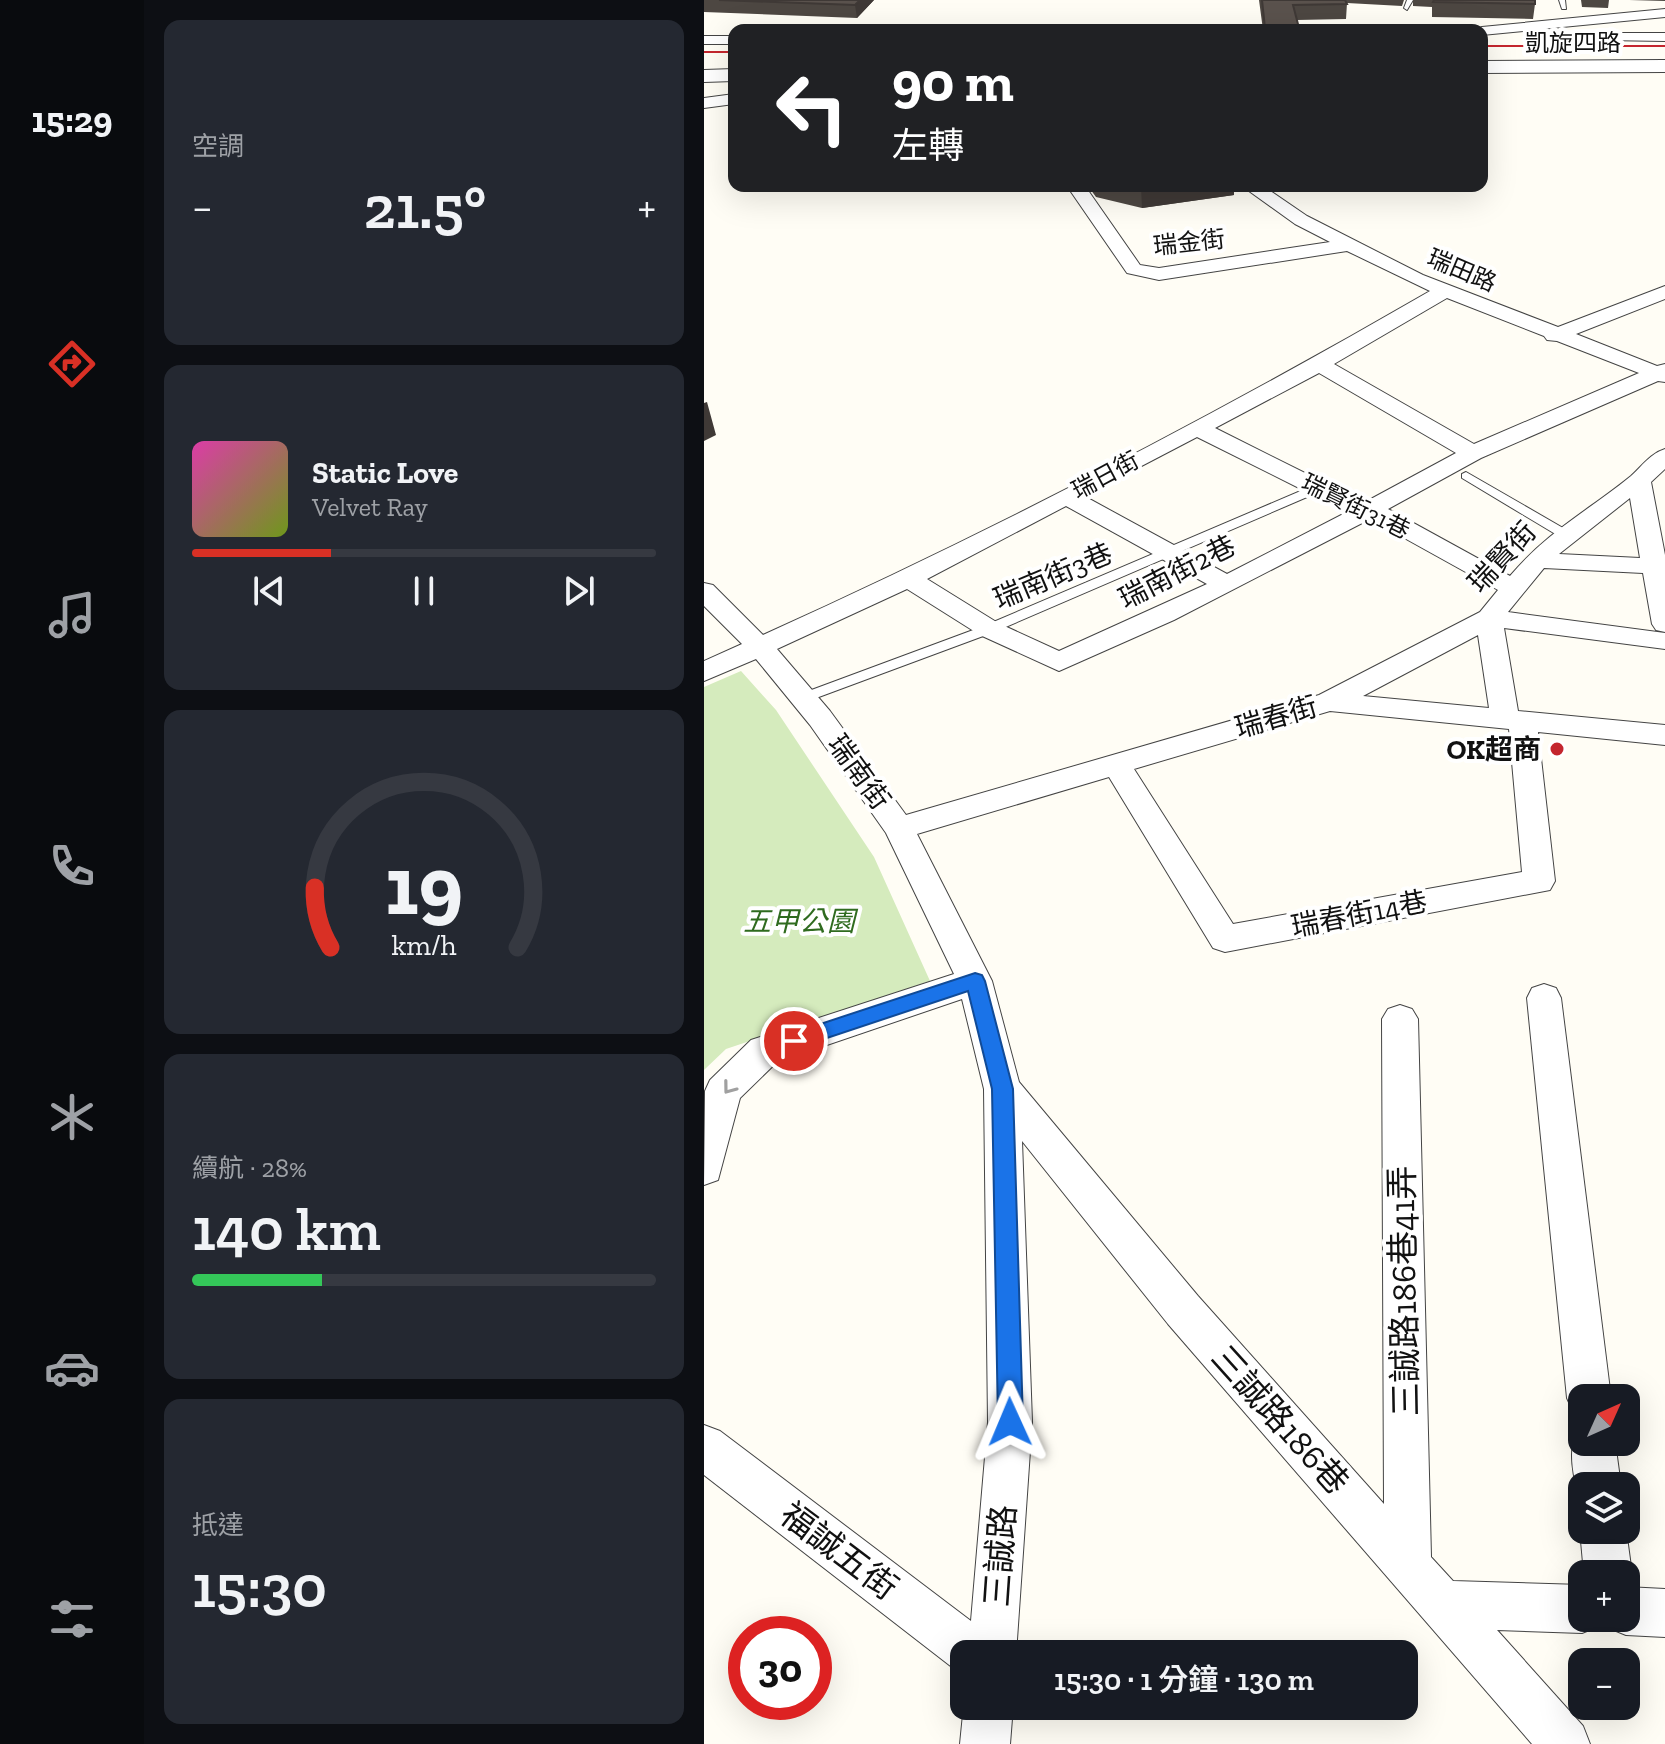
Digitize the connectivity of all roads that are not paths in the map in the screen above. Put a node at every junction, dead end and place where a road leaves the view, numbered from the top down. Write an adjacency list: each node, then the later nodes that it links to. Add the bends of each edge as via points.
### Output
1 (1665, 13): 2 (street)
2 (1488, 30)
3 (1665, 37): 4 (street, 凱旋四路)
4 (1488, 38)
5 (704, 40): 6 (street)
6 (728, 40)
7 (1488, 60): 8 (street, 凱旋四路)
8 (1665, 60)
9 (1665, 66): 10 (street, 凱旋四路)
10 (1488, 67)
11 (728, 72): 12 (street)
12 (704, 73)
13 (728, 100): 14 (street)
14 (704, 103)
15 (1080, 192): 17 (street, 瑞金街, via 1134,269 1159,274)
16 (1260, 192): 17 (street, 瑞田路)
17 (1348, 245): 18 (street, 瑞田路)
18 (1444, 291): 20 (street, 瑞田路); 21 (street, 瑞日街)
19 (1665, 292): 20 (street)
20 (1554, 336): 22 (street, 瑞田路)
21 (1319, 364): 23 (street, 瑞日街); 25 (street)
22 (1662, 373): 25 (street, 瑞南街2巷)
23 (1196, 427): 27 (street, 瑞賢街31巷); 28 (street, 瑞日街)
24 (1665, 456): 26 (street, 瑞賢街)
25 (1470, 465): 29 (street, 瑞南街2巷); 30 (lane)
26 (1639, 481): 30 (street, 瑞賢街); 33 (street)
27 (1317, 488): 29 (street, 瑞賢街31巷); 31 (lane, 瑞南街3巷)
28 (1066, 496): 31 (street); 34 (street, 瑞日街)
29 (1371, 510): 35 (street, 瑞南街2巷); 36 (street, 瑞賢街31巷)
30 (1566, 535): 32 (street, 瑞賢街)
31 (1170, 551): 35 (street); 40 (lane, 瑞南街3巷)
32 (1537, 560): 33 (street); 36 (street, 瑞賢街)
33 (1654, 566): 39 (street)
34 (908, 579): 40 (street, 瑞南街2巷); 42 (street, 瑞日街)
35 (1224, 583): 40 (street, 瑞南街2巷, via 1149,624 1059,662)
36 (1514, 588): 38 (street, 瑞賢街)
37 (704, 591): 42 (street, 瑞南街)
38 (1489, 618): 41 (street); 45 (street, 瑞賢街); 46 (street)
39 (1665, 624)
40 (989, 629): 44 (lane, 瑞南街3巷)
41 (1665, 641)
42 (761, 648): 43 (street, 瑞日街); 44 (street, 瑞南街)
43 (704, 672)
44 (803, 698): 49 (street, 瑞南街)
45 (1329, 702): 46 (street, 瑞春街); 48 (street, 瑞春街)
46 (1513, 720): 47 (street, 瑞春街); 48 (street, 瑞春街14巷, via 1539,881 1225,939)
47 (1665, 735)
48 (1115, 763): 49 (street, 瑞春街)
49 (899, 828): 50 (street, 瑞南街)
50 (975, 981): 53 (street, 三誠路); 54 (street, one-way to 54, via 764,1051 723,1091)
51 (1544, 998): 55 (street)
52 (1400, 1019): 57 (street, 三誠路186巷41弄)
53 (1002, 1089): 57 (street, 三誠路186巷, via 1183,1310); 63 (street, 三誠路, via 1010,1422)
54 (704, 1168)
55 (1587, 1384)
56 (704, 1447): 62 (street, 福誠五街)
57 (1408, 1563): 58 (street, 三誠路186巷)
58 (1440, 1604): 59 (street); 66 (street, 三誠路186巷)
59 (1568, 1609)
60 (1640, 1612): 61 (street)
61 (1665, 1613)
62 (956, 1640)
63 (993, 1640)
64 (987, 1720): 65 (street)
65 (985, 1744)
66 (1565, 1744)

